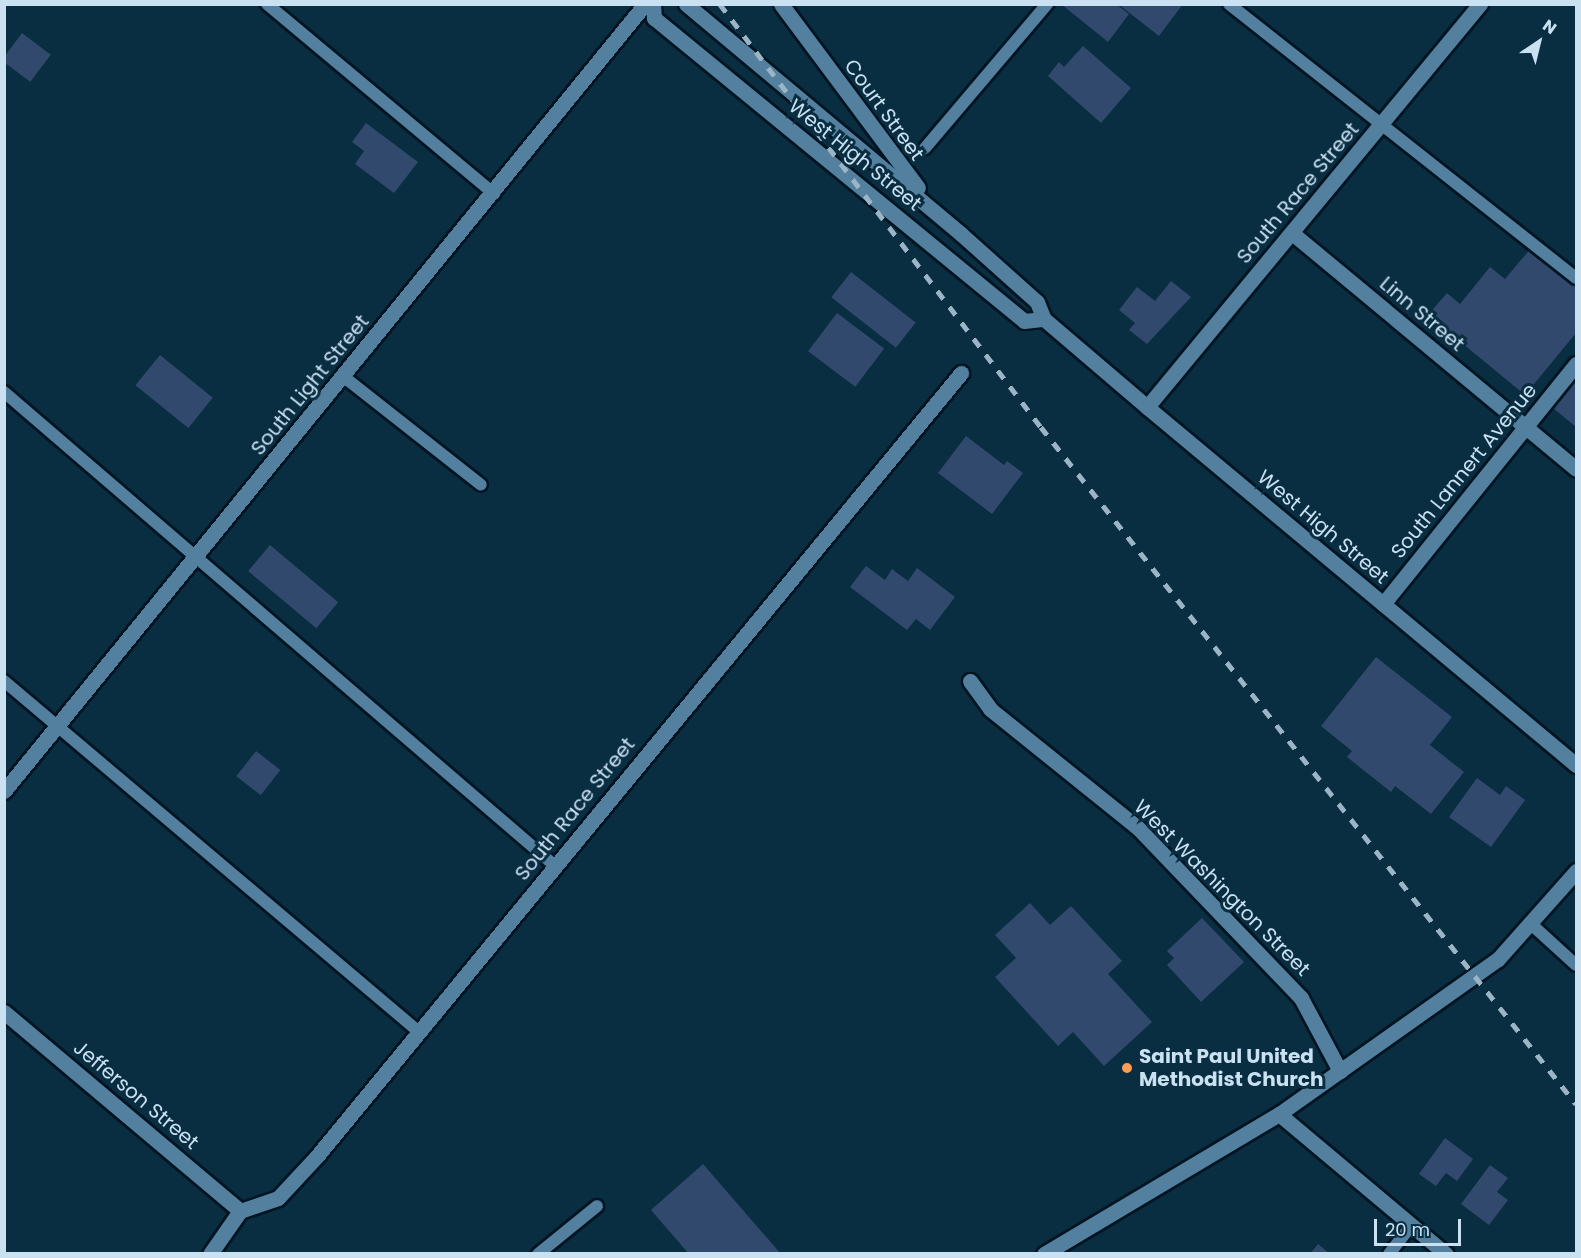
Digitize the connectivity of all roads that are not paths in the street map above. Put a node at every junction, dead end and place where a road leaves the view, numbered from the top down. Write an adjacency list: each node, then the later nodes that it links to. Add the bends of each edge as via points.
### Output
1 (267, 4): 11 (lane)
2 (645, 4): 11 (street, South Light Street)
3 (653, 4): 15 (street, West High Street, via 654,18 1024,321)
4 (686, 4): 13 (street, West High Street)
5 (781, 4): 13 (street, Court Street, via 909,178)
6 (1047, 4): 10 (lane)
7 (1229, 4): 9 (lane)
8 (1480, 4): 9 (street, South Race Street)
9 (1380, 126): 12 (street, South Race Street); 14 (lane)
10 (926, 148)
11 (494, 194): 18 (street, South Light Street)
12 (1292, 233): 20 (street, South Race Street); 21 (street, Linn Street)
13 (961, 234): 15 (street, West High Street, via 1037,302)
14 (1576, 278)
15 (1044, 319): 20 (street, West High Street)
16 (1576, 364): 21 (street, South Lannert Avenue)
17 (961, 373): 31 (street, South Race Street)
18 (344, 377): 23 (lane); 24 (street, South Light Street)
19 (4, 392): 24 (lane)
20 (1147, 406): 25 (street, West High Street)
21 (1526, 427): 22 (street, Linn Street); 25 (street, South Lannert Avenue)
22 (1576, 469)
23 (481, 484)
24 (197, 556): 28 (street, South Light Street); 31 (lane)
25 (1383, 604): 29 (street, West High Street)
26 (4, 681): 28 (lane)
27 (970, 681): 37 (street, West Washington Street, via 990,709 1139,829 1301,998)
28 (57, 727): 30 (street, South Light Street); 36 (lane)
29 (1576, 765)
30 (4, 791)
31 (555, 866): 36 (street, South Race Street)
32 (1576, 871): 33 (street)
33 (1530, 923): 34 (lane); 37 (street, via 1498,959)
34 (1576, 965)
35 (4, 1012): 40 (street, Jefferson Street)
36 (419, 1032): 40 (street, South Race Street, via 278,1198)
37 (1340, 1071): 38 (street)
38 (1280, 1114): 41 (street); 44 (street)
39 (597, 1206): 43 (lane)
40 (240, 1211): 42 (street)
41 (1412, 1225): 45 (lane); 46 (street)
42 (210, 1254)
43 (538, 1254)
44 (1044, 1254)
45 (1389, 1254)
46 (1446, 1254)

